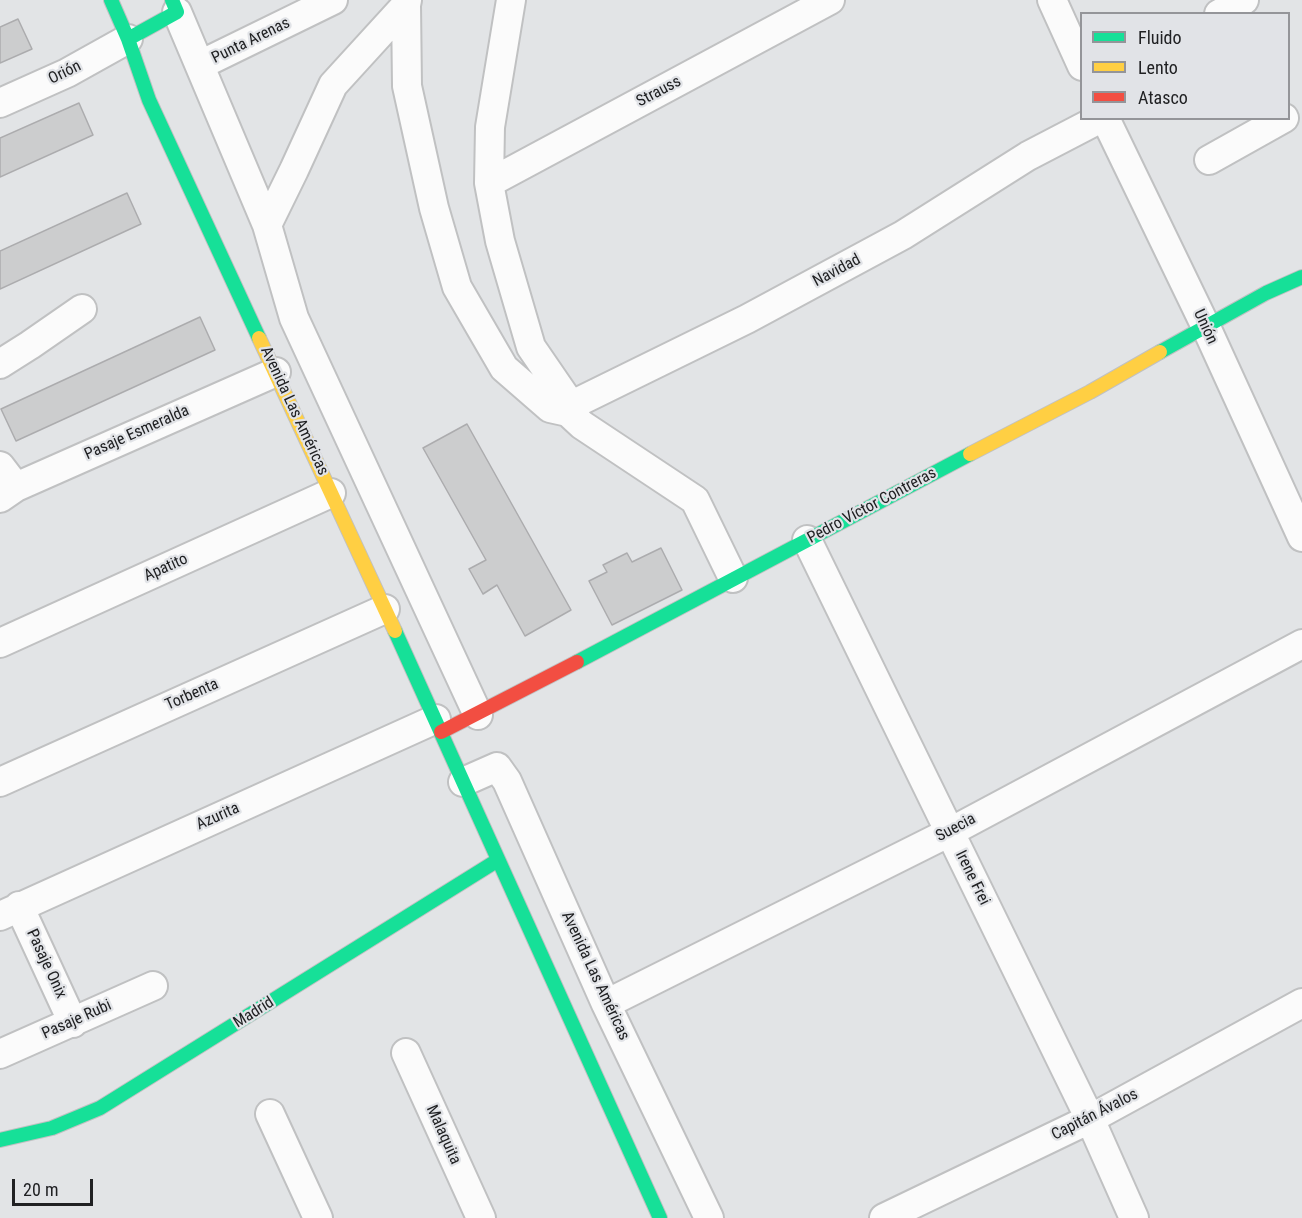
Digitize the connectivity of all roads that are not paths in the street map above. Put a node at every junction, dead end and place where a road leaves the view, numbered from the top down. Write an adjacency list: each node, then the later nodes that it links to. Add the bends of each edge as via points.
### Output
1 (111, 0): 10 (street, Avenida Las Américas)
2 (333, 0): 12 (street, Punta Arenas)
3 (511, 0): 18 (street, via 490,127)
4 (830, 0): 18 (street, Strauss)
5 (1052, 0): 11 (street)
6 (1244, 0): 9 (street)
7 (407, 3): 19 (street, via 333,85); 25 (street, via 407,87 434,208 457,287 504,368 550,408)
8 (174, 6): 10 (street); 12 (street)
9 (1223, 12)
10 (128, 39): 13 (street, Orión, via 67,73); 24 (street, Avenida Las Américas, via 149,100)
11 (1080, 62)
12 (200, 65): 19 (street)
13 (0, 103)
14 (1097, 120): 25 (street, Navidad, via 1028,156 903,235 747,319 578,402)
15 (1106, 120): 22 (street, Unión)
16 (1280, 120): 17 (street)
17 (1209, 160)
18 (489, 183): 25 (street, via 500,241 531,346 566,398)
19 (267, 225): 34 (street, via 294,318)
20 (1302, 277): 22 (street, Pedro Víctor Contreras)
21 (82, 309): 23 (street)
22 (1206, 327): 28 (street, Unión); 29 (street, Pedro Víctor Contreras)
23 (0, 364)
24 (276, 372): 26 (street, Pasaje Esmeralda); 27 (street, Avenida Las Américas)
25 (568, 412): 30 (street, via 695,500)
26 (5, 483)
27 (332, 493): 31 (street, Avenida Las Américas); 32 (street, Apatito)
28 (1302, 537)
29 (807, 540): 30 (street, Pedro Víctor Contreras); 38 (street, Irene Frei)
30 (732, 578): 34 (street, Pedro Víctor Contreras)
31 (385, 609): 35 (street, Avenida Las Américas); 36 (street, Torbenta)
32 (0, 643)
33 (1302, 644): 38 (street, Suecia)
34 (478, 715): 35 (street, Pedro Víctor Contreras)
35 (439, 726): 37 (street, Avenida Las Américas); 40 (street, Azurita)
36 (0, 782)
37 (463, 782): 39 (street, Avenida Las Américas); 43 (street, Avenida Las Américas, via 497,767 507,781)
38 (950, 832): 43 (street, Suecia); 48 (street, Irene Frei)
39 (498, 860): 49 (street, Madrid, via 100,1108 64,1125); 52 (street, Avenida Las Américas)
40 (10, 911): 44 (street, Pasaje Onix)
41 (153, 986): 44 (street, Pasaje Rubi)
42 (1302, 1003): 48 (street, Capitán Ávalos)
43 (606, 1004): 53 (street, Avenida Las Américas)
44 (73, 1023): 46 (street, Pasaje Rubi)
45 (406, 1053): 51 (street, Malaquita)
46 (0, 1054)
47 (270, 1114): 50 (street)
48 (1090, 1119): 54 (street, Capitán Ávalos); 55 (street, Irene Frei)
49 (0, 1140)
50 (318, 1218)
51 (481, 1218)
52 (660, 1218)
53 (709, 1218)
54 (884, 1218)
55 (1134, 1218)

